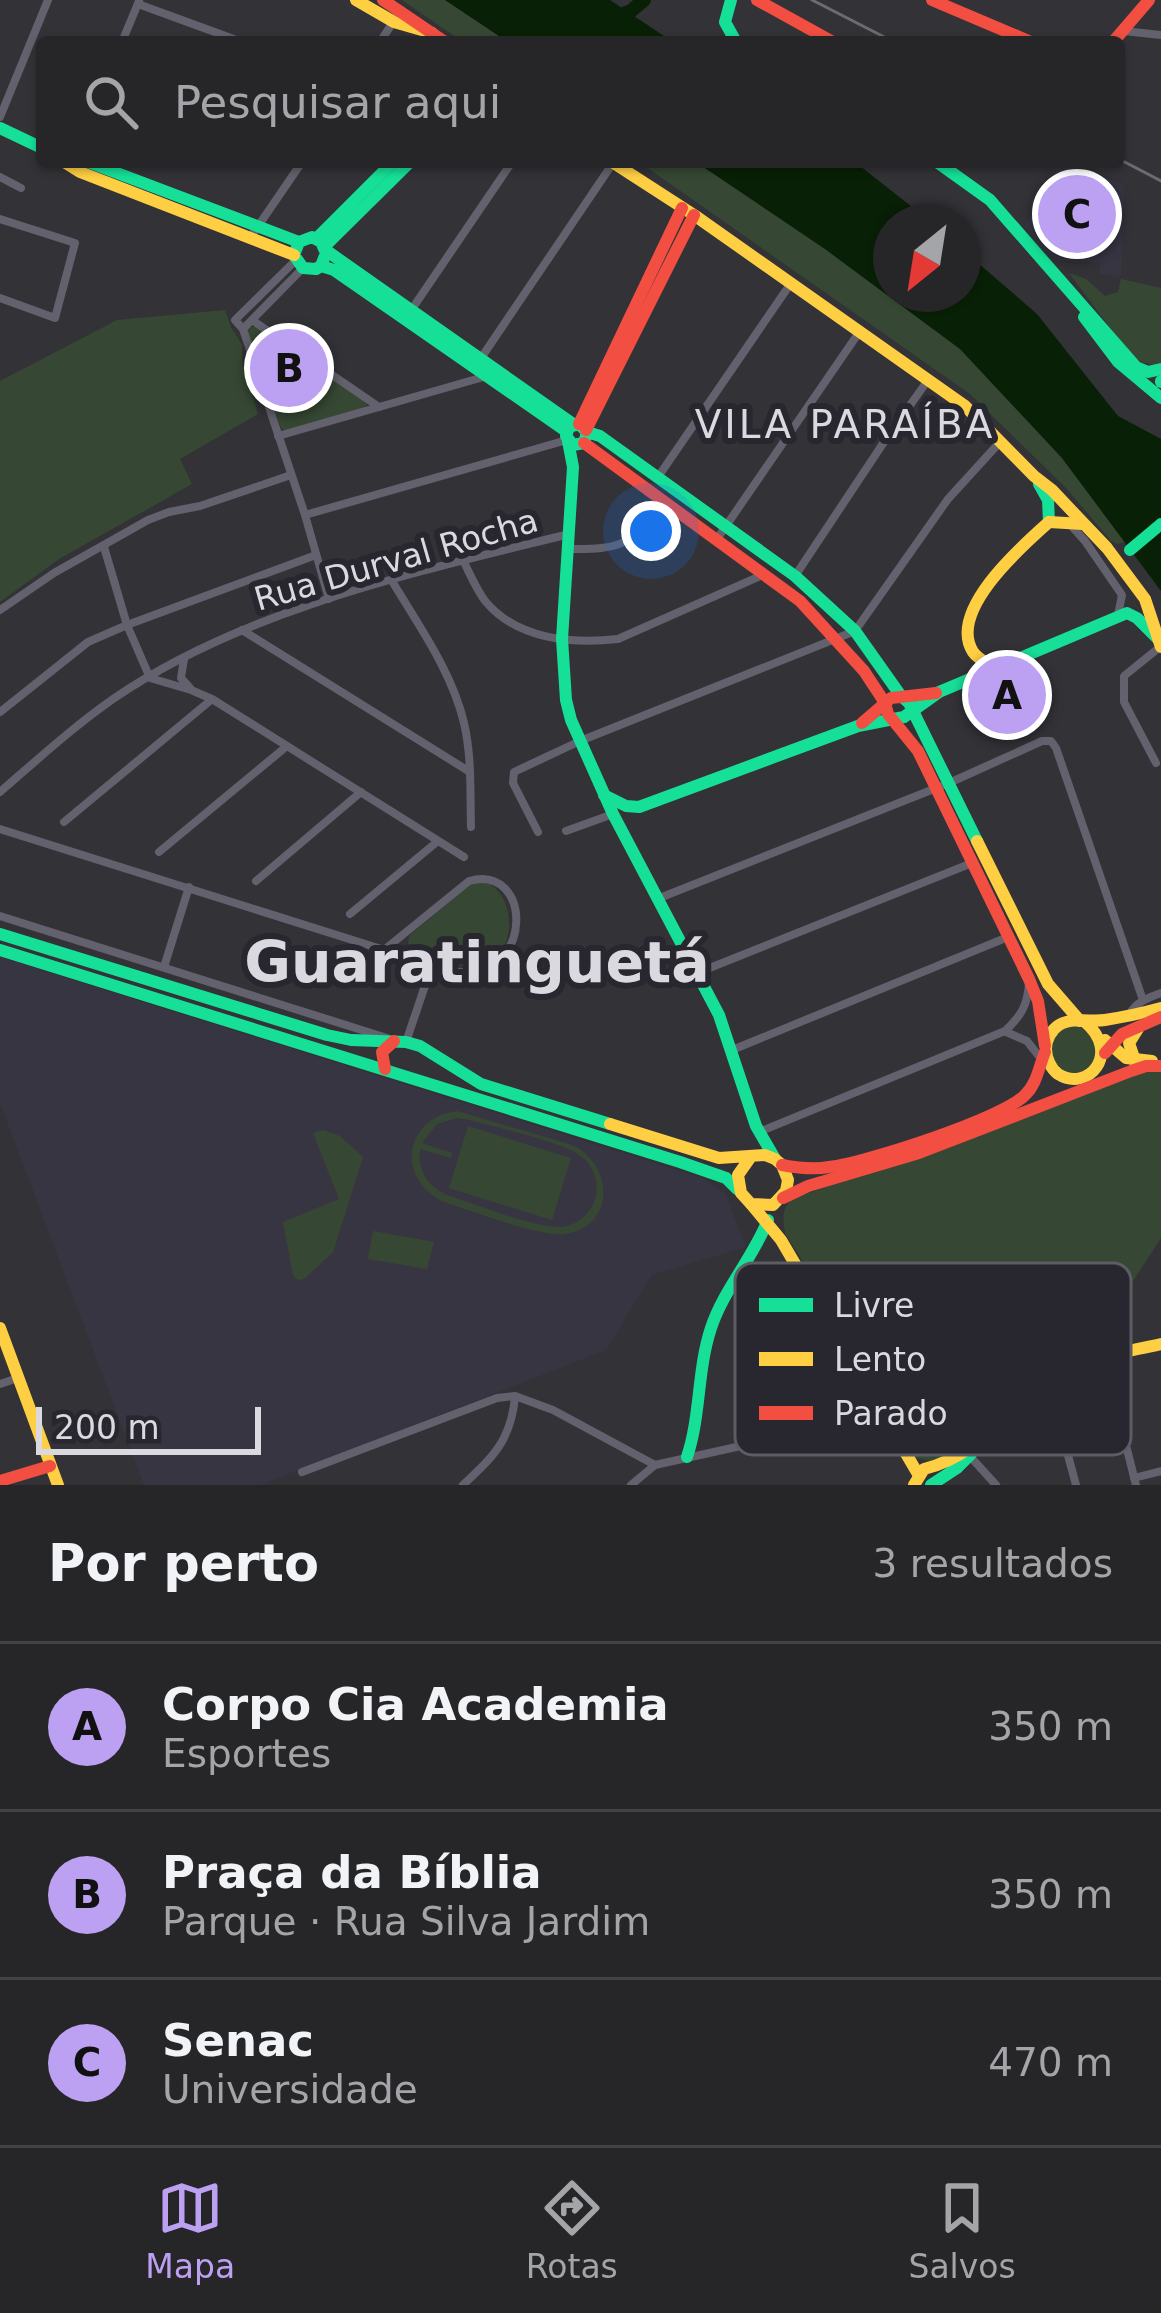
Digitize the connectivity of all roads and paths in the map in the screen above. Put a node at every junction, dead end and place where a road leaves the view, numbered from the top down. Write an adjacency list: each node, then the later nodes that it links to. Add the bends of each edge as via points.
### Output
1 (48, 0): 18 (street)
2 (356, 0): 8 (street)
3 (731, 0): 14 (street, via 724,16)
4 (757, 0): 15 (street)
5 (932, 0): 16 (street)
6 (1149, 0): 17 (street)
7 (139, 2): 10 (street); 11 (street)
8 (386, 6): 12 (street); 13 (street)
9 (1161, 35): 17 (street)
10 (125, 36)
11 (227, 36)
12 (381, 36)
13 (436, 36)
14 (731, 36)
15 (817, 36)
16 (1017, 36)
17 (1119, 36)
18 (0, 117)
19 (0, 128): 20 (street)
20 (36, 145)
21 (75, 168): 34 (street)
22 (102, 168): 34 (street)
23 (298, 168): 34 (street)
24 (388, 168): 35 (street)
25 (404, 168): 35 (street)
26 (508, 168): 41 (street)
27 (609, 168): 45 (street)
28 (622, 168): 32 (street)
29 (945, 168): 40 (street, via 990,200)
30 (0, 177): 31 (street)
31 (20, 188)
32 (688, 212): 38 (street); 50 (street)
33 (0, 219): 39 (street, via 75,243 55,317)
34 (254, 232): 36 (street)
35 (323, 245): 36 (street, via 311,237); 37 (street); 41 (street)
36 (298, 256): 37 (street); 42 (street); 43 (street, via 235,320)
37 (321, 266): 41 (street)
38 (790, 283): 44 (street); 55 (street)
39 (0, 298)
40 (1074, 298): 46 (street, via 1136,367); 48 (street, via 1113,359)
41 (409, 314): 45 (street)
42 (251, 320): 43 (street); 49 (street)
43 (243, 329): 51 (street)
44 (860, 331): 47 (street); 62 (street)
45 (484, 367): 49 (street); 50 (street)
46 (1161, 369)
47 (929, 379): 52 (street); 71 (street)
48 (1161, 398)
49 (380, 408): 51 (street)
50 (577, 434): 55 (street, via 600,436); 56 (street); 57 (street); 64 (street)
51 (278, 436): 53 (street)
52 (1000, 442): 54 (street); 79 (street, via 948,499)
53 (291, 475): 57 (street); 65 (street, via 148,520)
54 (1034, 476): 59 (street); 60 (street)
55 (658, 478): 62 (street)
56 (667, 503): 63 (street); 64 (street, Rua Durval Rocha, via 622,545)
57 (304, 515): 68 (street)
58 (1067, 521): 59 (street); 60 (street); 76 (street, via 1122,595)
59 (1049, 522): 83 (street, via 1017,548 975,606 967,622)
60 (1086, 524): 66 (street)
61 (1161, 524): 67 (street)
62 (726, 525): 63 (street); 71 (street)
63 (716, 539): 70 (street)
64 (568, 541): 69 (street, Rua Durval Rocha); 80 (street)
65 (104, 547): 75 (street); 77 (street)
66 (1107, 548): 67 (street); 73 (street)
67 (1131, 549): 73 (street)
68 (316, 555): 74 (street); 77 (street)
69 (464, 560): 72 (street, Rua Durval Rocha); 80 (street, via 484,601 505,620)
70 (765, 574): 80 (street, via 618,639); 81 (street)
71 (796, 575): 79 (street)
72 (392, 581): 74 (street, Rua Durval Rocha); 100 (street, via 453,689)
73 (1135, 586): 76 (street, via 1138,601); 82 (street)
74 (328, 599): 78 (street, Rua Durval Rocha)
75 (0, 610)
76 (1122, 615): 82 (street, via 1137,618); 85 (street)
77 (127, 625): 86 (street); 94 (street, via 88,642)
78 (242, 630): 84 (street, Rua Durval Rocha); 100 (street)
79 (854, 631): 81 (street); 90 (street)
80 (562, 639): 97 (street, via 566,700)
81 (838, 640): 92 (street); 97 (street)
82 (1160, 644): 99 (street, via 1124,676 1124,702)
83 (974, 657): 85 (street); 87 (street)
84 (184, 659): 86 (street, Rua Durval Rocha); 88 (street, via 181,677)
85 (995, 669): 87 (street)
86 (150, 678): 88 (street); 102 (street, Rua Durval Rocha)
87 (963, 682): 89 (street)
88 (191, 689): 91 (street)
89 (939, 692): 90 (street); 93 (street)
90 (901, 696): 92 (street); 93 (street)
91 (212, 699): 98 (street); 107 (street)
92 (885, 703): 95 (street); 96 (street)
93 (911, 711): 95 (street); 101 (street)
94 (0, 712)
95 (893, 718): 96 (street); 101 (street)
96 (858, 726): 105 (street)
97 (580, 741): 104 (street); 111 (street, via 514,772)
98 (287, 746): 103 (street); 114 (street)
99 (1156, 763)
100 (470, 772): 108 (street)
101 (942, 785): 116 (street); 119 (street); 131 (street, via 1051,741); 134 (street, via 1048,984)
102 (0, 792)
103 (361, 792): 113 (street); 117 (street)
104 (604, 795): 105 (street); 106 (street)
105 (634, 809): 106 (street); 112 (street)
106 (614, 818): 110 (street); 112 (street)
107 (64, 822)
108 (471, 826)
109 (0, 829): 118 (street)
110 (566, 831)
111 (538, 832)
112 (626, 840): 119 (street)
113 (438, 841): 115 (street); 120 (street)
114 (158, 852)
115 (464, 857)
116 (972, 863): 123 (street); 128 (street)
117 (256, 881)
118 (189, 887): 125 (street); 127 (street)
119 (657, 900): 128 (street)
120 (350, 914)
121 (0, 916): 127 (street)
122 (0, 934): 137 (street, via 327,1035)
123 (1008, 937): 129 (street); 139 (street)
124 (0, 950): 144 (street)
125 (384, 950): 126 (street); 126 (street, via 469,880 497,882 516,909 507,952 479,970)
126 (432, 965): 137 (street)
127 (164, 968): 137 (street)
128 (697, 973): 139 (street)
129 (1029, 979): 136 (street, via 1023,1013); 141 (street)
130 (1161, 993): 131 (street)
131 (1143, 1000): 133 (street)
132 (1161, 1012): 133 (street); 135 (street)
133 (1127, 1018): 134 (street)
134 (1083, 1022): 138 (street); 141 (street, via 1058,1026)
135 (1143, 1023): 138 (street); 142 (street, via 1130,1039)
136 (1005, 1031): 141 (street); 150 (street)
137 (400, 1041): 140 (street); 144 (street, via 382,1052)
138 (1104, 1049): 141 (street, via 1097,1068 1079,1078 1059,1074); 142 (street); 146 (street)
139 (732, 1050): 150 (street)
140 (430, 1052): 145 (street, via 432,1066); 149 (street, via 481,1084)
141 (1045, 1054): 147 (street, via 1050,1073); 152 (street, via 1034,1087 1011,1106 854,1162 809,1171)
142 (1136, 1060): 143 (street)
143 (1161, 1063): 146 (street)
144 (385, 1070): 145 (street)
145 (420, 1080): 153 (street, via 726,1178)
146 (1091, 1088): 147 (street)
147 (1073, 1094): 154 (street)
148 (566, 1095): 149 (street)
149 (570, 1112): 151 (street, via 719,1158)
150 (758, 1129): 151 (street); 152 (street)
151 (752, 1157): 152 (street); 153 (street, via 737,1174)
152 (778, 1162): 154 (street, via 788,1180)
153 (739, 1193): 155 (street)
154 (777, 1202): 155 (street); 156 (street); 157 (street)
155 (754, 1209): 156 (street); 158 (street)
156 (767, 1225): 157 (street); 158 (street)
157 (781, 1240): 158 (street); 160 (street)
158 (752, 1253): 159 (street)
159 (746, 1263)
160 (795, 1263)
161 (735, 1280): 172 (street, via 705,1346)
162 (0, 1328): 165 (street)
163 (1161, 1344): 164 (street)
164 (1131, 1351)
165 (18, 1378): 166 (street); 174 (street)
166 (0, 1384)
167 (515, 1396): 173 (street); 176 (street); 181 (street, via 499,1448)
168 (735, 1446): 172 (street)
169 (963, 1455): 177 (street)
170 (974, 1455): 183 (street)
171 (1068, 1455): 184 (street)
172 (687, 1456): 173 (street)
173 (656, 1465): 182 (street)
174 (50, 1466): 178 (street); 180 (street)
175 (1161, 1471): 179 (street)
176 (302, 1472)
177 (925, 1478)
178 (0, 1481)
179 (1135, 1481)
180 (58, 1485)
181 (463, 1485)
182 (631, 1485)
183 (996, 1485)
184 (1076, 1485)

